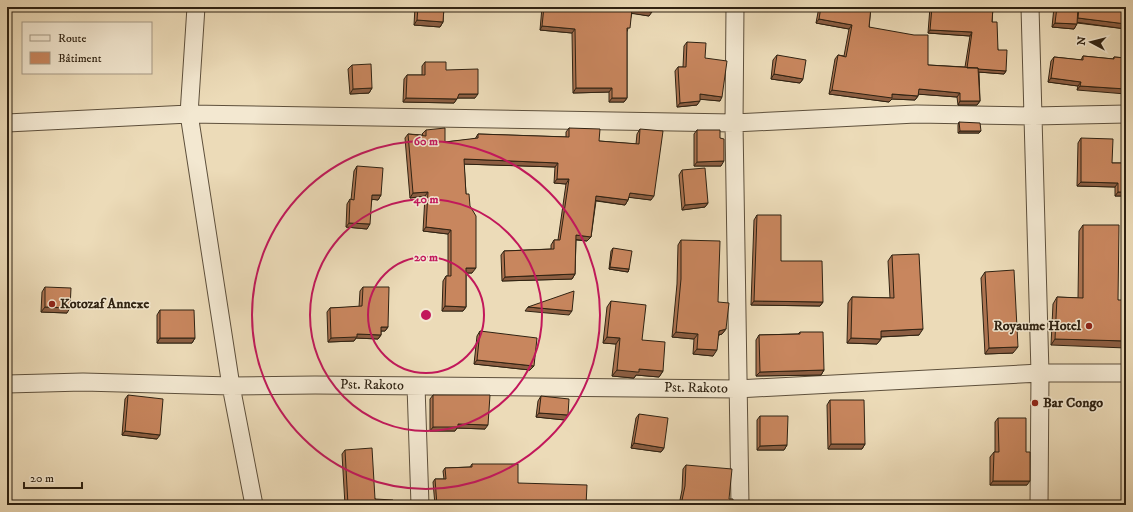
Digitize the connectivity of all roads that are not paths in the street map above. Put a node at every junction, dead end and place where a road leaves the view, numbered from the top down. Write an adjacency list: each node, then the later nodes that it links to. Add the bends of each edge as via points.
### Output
1 (196, 7): 4 (street)
2 (735, 7): 8 (street)
3 (1030, 7): 6 (street)
4 (189, 114): 7 (street); 8 (street); 12 (street)
5 (1126, 114): 6 (street)
6 (1034, 116): 8 (street, via 916,114); 9 (street)
7 (7, 122)
8 (734, 123): 14 (street)
9 (1040, 373): 10 (street, Pst. Rakoto); 14 (street, Pst. Rakoto); 18 (street)
10 (1126, 373)
11 (7, 384): 12 (street, Pst. Rakoto, via 83,382)
12 (231, 386): 13 (street, Pst. Rakoto); 15 (street)
13 (416, 386): 14 (street, Pst. Rakoto); 16 (street)
14 (737, 389): 17 (street)
15 (254, 505)
16 (420, 505)
17 (740, 505)
18 (1040, 505)

